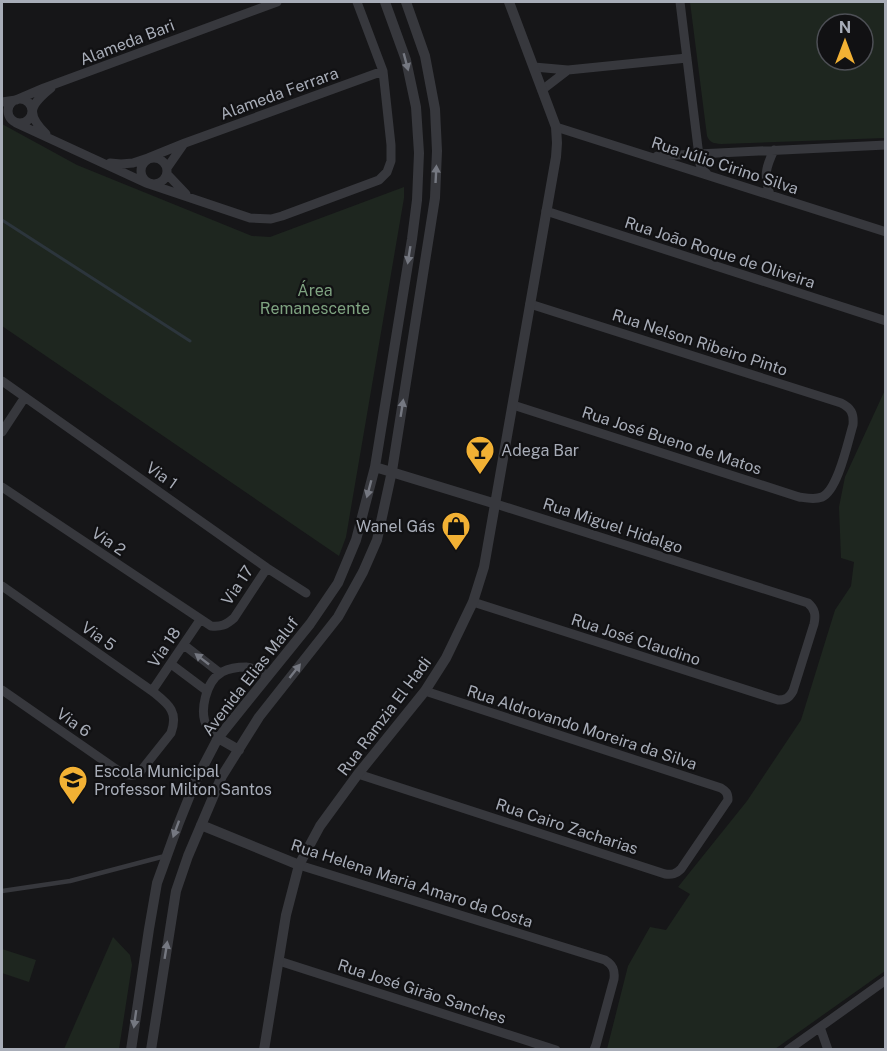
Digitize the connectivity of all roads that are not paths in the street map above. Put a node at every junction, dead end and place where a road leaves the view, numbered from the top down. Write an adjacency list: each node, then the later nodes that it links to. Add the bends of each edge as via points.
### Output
1 (277, 2): 11 (street, Alameda Bari)
2 (357, 2): 10 (street)
3 (405, 2): 6 (street, Avenida Elias Maluf); 41 (street, Avenida Elias Maluf, one-way to 3, via 435,198 437,151 435,109 425,56)
4 (509, 2): 8 (street)
5 (680, 2): 7 (street)
6 (386, 4): 40 (street, Avenida Elias Maluf, one-way to 40, via 406,60 416,107 419,153 412,239)
7 (687, 58): 9 (street); 23 (street)
8 (534, 67): 9 (street); 12 (street)
9 (568, 70): 12 (street)
10 (383, 71): 20 (street, Alameda Ferrara); 31 (street, via 391,160 379,180 271,219 250,218)
11 (56, 84): 13 (street, Alameda Bari); 16 (street, Alameda Bari, via 34,104)
12 (542, 90): 18 (street)
13 (16, 100): 14 (street, Alameda Bari); 16 (street, via 26,101); 17 (street, via 8,114)
14 (2, 102)
15 (2, 111): 17 (street)
16 (32, 112): 17 (street, via 25,122); 19 (street)
17 (14, 121): 19 (street)
18 (556, 127): 24 (street, Rua Júlio Cirino Silva); 32 (street, Rua Ramzia El Hadi, via 556,157)
19 (49, 137): 26 (street)
20 (185, 143): 25 (street, Alameda Ferrara); 27 (street)
21 (885, 145): 22 (street)
22 (774, 150): 23 (street); 30 (street, via 765,170)
23 (699, 153): 24 (street); 28 (street, via 702,170)
24 (650, 156): 28 (street, Rua Júlio Cirino Silva)
25 (148, 158): 26 (street, Alameda Ferrara, via 133,163); 27 (street, via 165,162); 29 (street, via 140,168)
26 (102, 162): 29 (street)
27 (167, 171): 29 (street, via 159,183); 31 (street)
28 (707, 174): 30 (street, Rua Júlio Cirino Silva)
29 (146, 183): 31 (street)
30 (770, 195): 33 (street, Rua Júlio Cirino Silva)
31 (188, 196)
32 (546, 212): 34 (street, Rua Ramzia El Hadi); 35 (street, Rua João Roque de Oliveira)
33 (885, 232)
34 (530, 304): 38 (street, Rua Ramzia El Hadi); 43 (street, Rua Nelson Ribeiro Pinto, via 848,406 853,424 837,478)
35 (885, 321)
36 (2, 381): 37 (street, Via 1)
37 (25, 397): 39 (street); 45 (street, Via 1)
38 (513, 405): 43 (street, Rua José Bueno de Matos, via 799,497); 44 (street, Rua Ramzia El Hadi)
39 (2, 432)
40 (375, 466): 41 (street); 53 (street, Avenida Elias Maluf, one-way to 53, via 356,540 338,583)
41 (392, 471): 44 (street, Rua Miguel Hidalgo); 60 (street, Avenida Elias Maluf, one-way to 41, via 338,616 363,572 377,540)
42 (2, 487): 49 (street, Via 2)
43 (823, 496)
44 (496, 504): 48 (street, Rua Ramzia El Hadi); 58 (street, Rua Miguel Hidalgo, via 808,603 816,618)
45 (267, 568): 47 (street, Via 1); 49 (street, Via 17, via 227,624 211,626)
46 (2, 586): 56 (street, Via 5)
47 (306, 593)
48 (473, 602): 55 (street, Rua Ramzia El Hadi); 58 (street, Rua José Claudino, via 778,700)
49 (200, 620): 50 (street, Via 18)
50 (184, 645): 51 (street, Via 18); 52 (street, one-way to 50)
51 (171, 664): 56 (street, Via 18); 57 (street)
52 (220, 673): 53 (street, via 246,667); 57 (street)
53 (268, 675): 60 (street, via 273,687); 61 (street, Avenida Elias Maluf)
54 (2, 690): 59 (street, Via 6, via 130,776 140,772 171,733)
55 (425, 691): 63 (street, Rua Ramzia El Hadi); 64 (street, Rua Aldrovando Moreira da Silva, via 721,788)
56 (152, 692): 59 (street, Via 5, via 168,704)
57 (207, 692): 61 (street, via 204,720)
58 (790, 697)
59 (173, 716)
60 (259, 717): 62 (street, Avenida Elias Maluf)
61 (218, 738): 62 (street); 66 (street, Avenida Elias Maluf, one-way to 66, via 196,780)
62 (239, 750): 65 (street, Avenida Elias Maluf, via 222,776)
63 (358, 774): 64 (street, Rua Cairo Zacharias, via 670,875 681,869 726,804); 67 (street, Rua Ramzia El Hadi, via 320,826)
64 (728, 795)
65 (201, 825): 67 (street, Rua Helena Maria Amaro da Costa); 73 (street, Avenida Elias Maluf, one-way to 65, via 176,891)
66 (167, 855): 68 (lane, via 70,881); 72 (street, Avenida Elias Maluf, one-way to 72, via 149,929)
67 (299, 865): 69 (street, Rua Ramzia El Hadi); 76 (street, Rua Helena Maria Amaro da Costa, via 605,960 615,973)
68 (2, 891)
69 (279, 961): 74 (street, Rua Ramzia El Hadi); 75 (street, Rua José Girão Sanches)
70 (885, 980): 71 (street)
71 (820, 1027): 77 (street); 78 (street)
72 (131, 1050)
73 (151, 1050)
74 (264, 1050)
75 (556, 1050)
76 (594, 1050)
77 (788, 1050)
78 (828, 1050)

